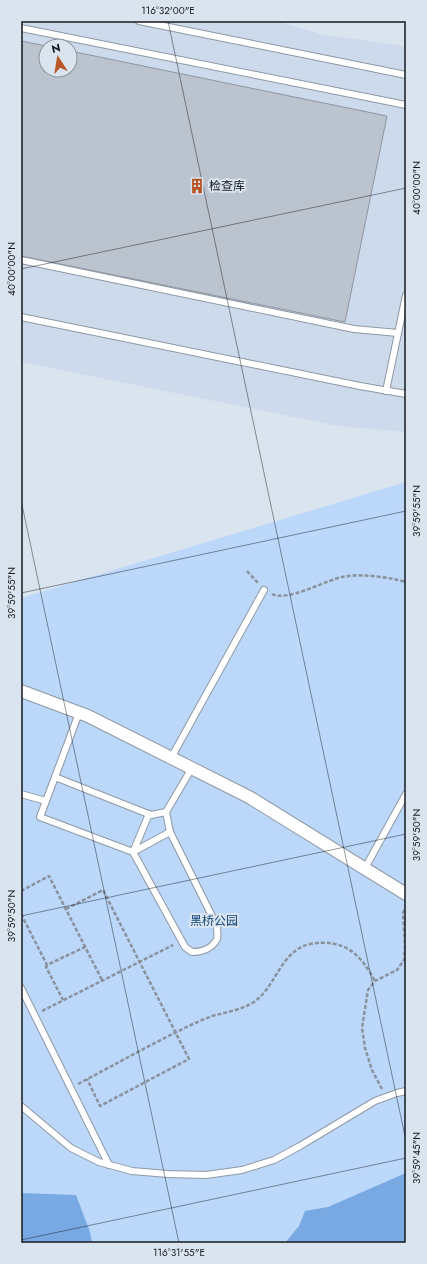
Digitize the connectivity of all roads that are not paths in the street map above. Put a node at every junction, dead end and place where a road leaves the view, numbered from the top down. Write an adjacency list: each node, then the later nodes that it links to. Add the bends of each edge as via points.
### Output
1 (139, 21): 3 (lane)
2 (21, 28): 4 (lane)
3 (406, 75)
4 (406, 106)
5 (21, 260): 8 (lane, via 354,329)
6 (406, 295): 8 (lane)
7 (21, 317): 9 (lane)
8 (398, 333): 9 (lane)
9 (386, 391): 10 (lane)
10 (406, 394)
11 (264, 590): 14 (lane)
12 (21, 691): 13 (street)
13 (79, 713): 14 (street); 16 (lane)
14 (171, 758): 15 (street)
15 (192, 768): 20 (lane); 24 (street, via 249,797)
16 (54, 777): 19 (lane); 21 (lane)
17 (21, 794): 19 (lane)
18 (406, 794): 24 (lane)
19 (46, 801): 23 (lane, via 40,817)
20 (166, 812): 21 (lane); 22 (lane)
21 (149, 814): 23 (lane)
22 (170, 832): 23 (lane); 23 (lane, via 217,926 217,939 204,950 192,952 185,947)
23 (133, 852)
24 (365, 868): 25 (street)
25 (406, 894)
26 (22, 990): 29 (lane)
27 (406, 1092): 29 (lane, via 386,1097 363,1108 274,1160 242,1170 206,1175 168,1174 132,1171)
28 (21, 1106): 29 (lane, via 71,1148)
29 (109, 1165)

